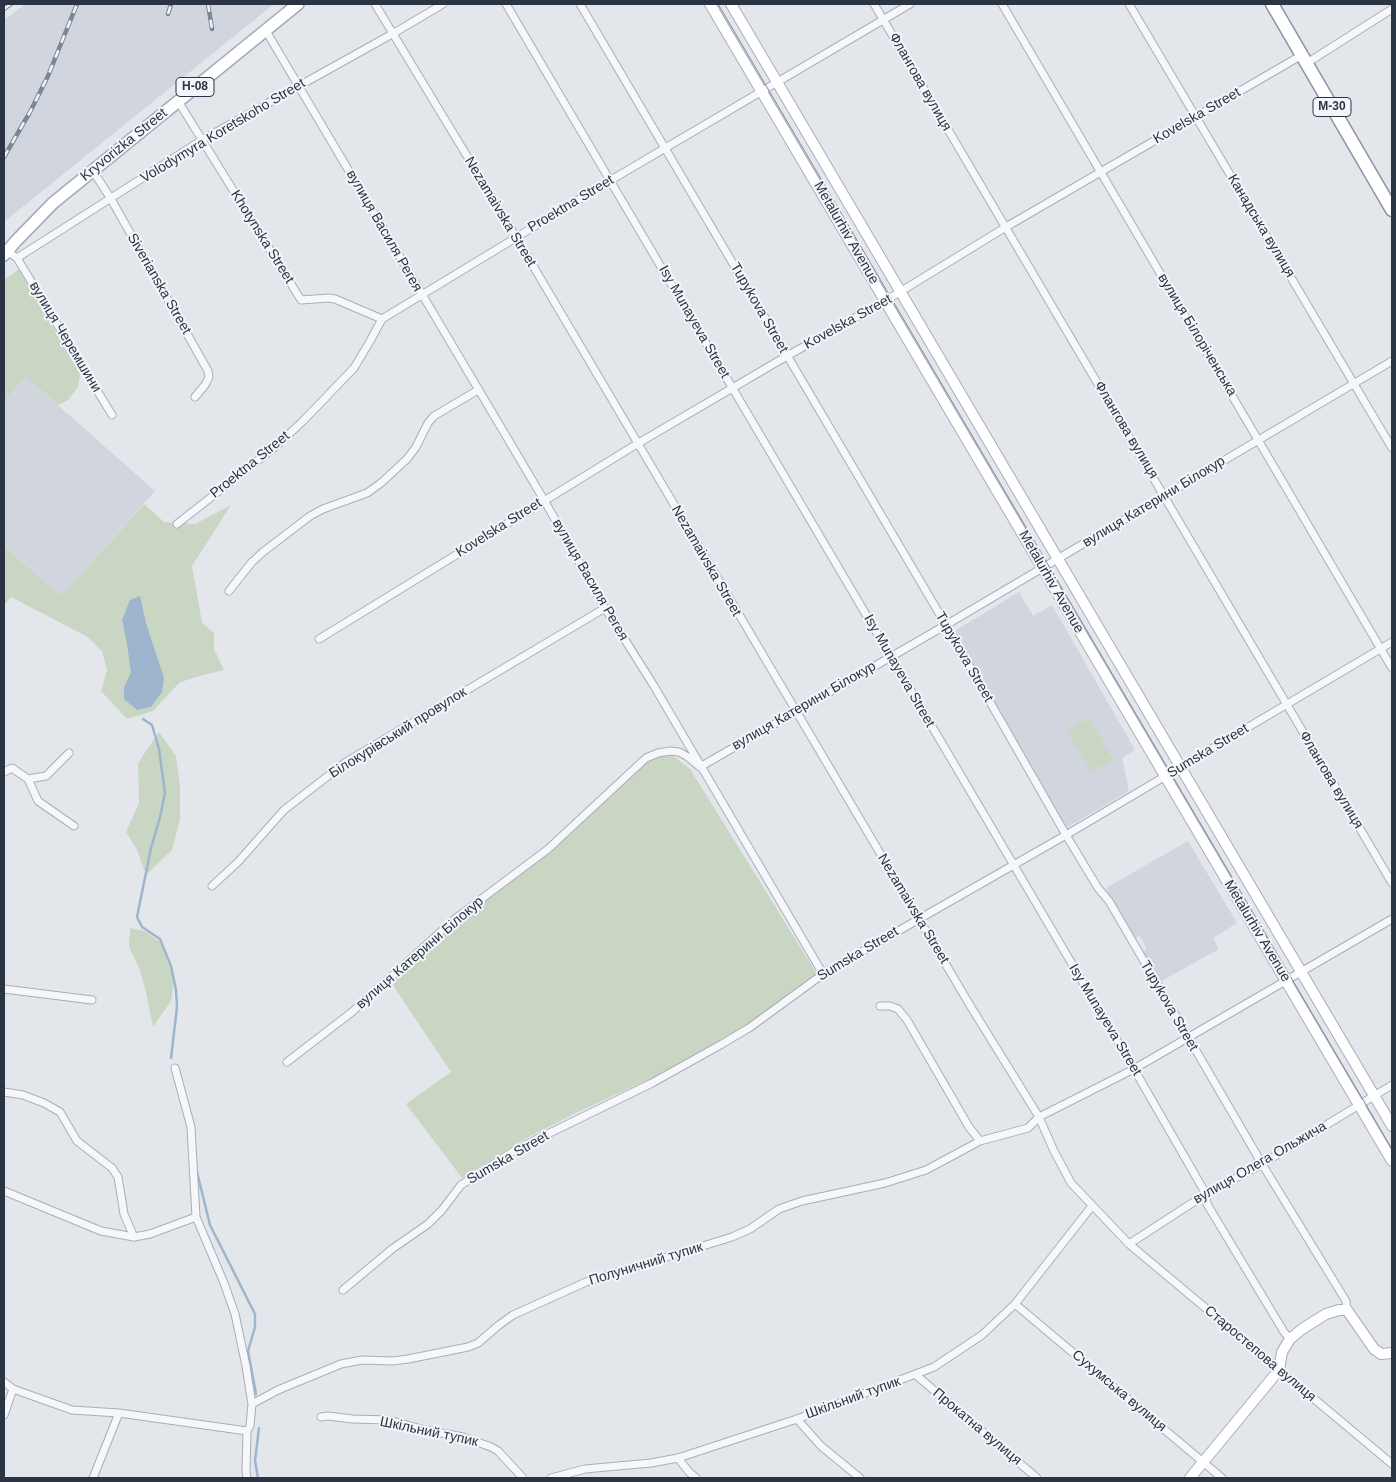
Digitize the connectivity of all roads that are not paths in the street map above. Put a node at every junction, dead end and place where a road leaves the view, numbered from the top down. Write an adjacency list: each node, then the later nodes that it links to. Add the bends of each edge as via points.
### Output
1 (298, 4): 15 (main road, Kryvorizka Street / Н-08)
2 (375, 4): 16 (street, Nezamaivska Street)
3 (443, 4): 16 (street, Volodymyra Koretskoho Street)
4 (506, 4): 27 (street, Isy Munayeva Street)
5 (580, 4): 24 (street, Tupykova Street)
6 (710, 4): 20 (main road, Metalurhiv Avenue)
7 (731, 4): 18 (main road, Metalurhiv Avenue)
8 (874, 4): 14 (street, Флангова вулиця)
9 (910, 4): 14 (street, Proektna Street)
10 (1002, 4): 26 (street, вулиця Білоріченська)
11 (1129, 4): 22 (street, Канадська вулиця)
12 (1272, 4): 17 (highway, М-30)
13 (1392, 9): 17 (street, Kovelska Street)
14 (883, 20): 18 (street, Proektna Street); 30 (street, Флангова вулиця)
15 (266, 31): 19 (street, вулиця Василя Регея); 21 (main road, Kryvorizka Street / Н-08)
16 (394, 33): 19 (street, Volodymyra Koretskoho Street); 31 (street, Nezamaivska Street)
17 (1304, 59): 22 (street, Kovelska Street); 29 (highway, М-30)
18 (777, 82): 20 (street, Proektna Street); 34 (main road, Metalurhiv Avenue)
19 (299, 86): 23 (street, Volodymyra Koretskoho Street); 35 (street, вулиця Василя Регея)
20 (762, 91): 24 (street, Proektna Street); 36 (main road, Metalurhiv Avenue)
21 (178, 101): 23 (street, Khotynska Street); 25 (main road, Kryvorizka Street / Н-08)
22 (1196, 116): 26 (street, Kovelska Street); 40 (street, Канадська вулиця)
23 (202, 140): 28 (street, Volodymyra Koretskoho Street); 37 (street, Khotynska Street, via 301,300 335,299)
24 (665, 149): 27 (street, Proektna Street); 38 (street, Tupykova Street)
25 (93, 171): 28 (street, Siverianska Street); 32 (main road, Kryvorizka Street / Н-08, via 53,204)
26 (1101, 172): 30 (street, Kovelska Street); 45 (street, вулиця Білоріченська)
27 (611, 180): 31 (street, Proektna Street); 41 (street, Isy Munayeva Street)
28 (111, 198): 33 (street, Volodymyra Koretskoho Street); 43 (street, Siverianska Street, via 208,371 205,385)
29 (1392, 210)
30 (1006, 227): 34 (street, Kovelska Street); 48 (street, Флангова вулиця)
31 (516, 237): 35 (street, Proektna Street); 46 (street, Nezamaivska Street)
32 (5, 253): 33 (street)
33 (17, 258): 44 (street, вулиця Черемшини)
34 (900, 292): 36 (street, Kovelska Street); 51 (main road, Metalurhiv Avenue)
35 (422, 295): 37 (street, Proektna Street); 42 (street, вулиця Василя Регея)
36 (885, 301): 38 (street, Kovelska Street); 52 (main road, Metalurhiv Avenue)
37 (382, 320): 50 (street, Proektna Street, via 354,368 303,421)
38 (787, 356): 41 (street, Kovelska Street); 55 (street, Tupykova Street)
39 (1392, 362): 40 (street, вулиця Катерини Білокур)
40 (1354, 383): 45 (street, вулиця Катерини Білокур); 47 (street, Канадська вулиця)
41 (732, 388): 46 (street, Kovelska Street); 59 (street, Isy Munayeva Street)
42 (478, 390): 49 (street, вулиця Василя Регея); 53 (street, via 434,416 407,459 381,483 367,493 310,516 252,562)
43 (194, 397)
44 (112, 415)
45 (1259, 440): 48 (street, вулиця Катерини Білокур); 58 (street, вулиця Білоріченська)
46 (637, 444): 49 (street, Kovelska Street); 62 (street, Nezamaivska Street)
47 (1392, 448)
48 (1165, 495): 51 (street, вулиця Катерини Білокур); 61 (street, Флангова вулиця)
49 (544, 500): 54 (street, вулиця Василя Регея); 56 (street, Kovelska Street)
50 (177, 524)
51 (1058, 558): 52 (street, вулиця Катерини Білокур); 65 (main road, Metalurhiv Avenue)
52 (1043, 568): 55 (street, вулиця Катерини Білокур); 67 (main road, Metalurhiv Avenue)
53 (228, 591)
54 (605, 608): 64 (street, вулиця Василя Регея); 73 (street, Білокурівський провулок, via 346,762 284,810)
55 (946, 625): 59 (street, вулиця Катерини Білокур); 70 (street, Tupykova Street)
56 (319, 639)
57 (1392, 642): 58 (street, Sumska Street)
58 (1381, 649): 60 (street, вулиця Білоріченська); 61 (street, Sumska Street)
59 (890, 656): 62 (street, вулиця Катерини Білокур); 71 (street, Isy Munayeva Street)
60 (1392, 668)
61 (1287, 705): 65 (street, Sumska Street); 72 (street, Флангова вулиця)
62 (795, 712): 64 (street, вулиця Катерини Білокур); 74 (street, Nezamaivska Street)
63 (69, 754): 68 (street, via 46,776)
64 (700, 767): 77 (street, вулиця Василя Регея); 83 (street, вулиця Катерини Білокур, via 680,752 670,750 646,758 548,848 456,918 352,1012)
65 (1181, 767): 67 (street, Sumska Street); 76 (main road, Metalurhiv Avenue)
66 (4, 772): 68 (street, via 12,768)
67 (1165, 776): 70 (street, Sumska Street); 78 (main road, Metalurhiv Avenue)
68 (28, 779): 69 (street, via 38,802)
69 (74, 826)
70 (1066, 835): 71 (street, Sumska Street); 82 (street, Tupykova Street, via 1109,901)
71 (1013, 866): 74 (street, Sumska Street); 85 (street, Isy Munayeva Street)
72 (1392, 884)
73 (212, 886)
74 (918, 918): 77 (street, Sumska Street); 90 (street, Nezamaivska Street)
75 (1392, 919): 76 (street, Полуничний тупик)
76 (1302, 972): 78 (street, Полуничний тупик); 88 (main road, Metalurhiv Avenue)
77 (823, 974): 101 (street, Sumska Street, via 722,1044 652,1083 517,1149 460,1185 428,1224)
78 (1286, 981): 82 (street, Полуничний тупик); 89 (main road, Metalurhiv Avenue)
79 (4, 989): 80 (street)
80 (92, 1000)
81 (880, 1006): 92 (street, via 898,1008)
82 (1188, 1039): 85 (street, Полуничний тупик); 94 (street, Tupykova Street)
83 (287, 1062)
84 (175, 1068): 98 (street, via 190,1127)
85 (1134, 1069): 90 (street, Полуничний тупик); 96 (street, Isy Munayeva Street)
86 (1392, 1085): 88 (street, вулиця Олега Ольжича)
87 (4, 1092): 99 (street, via 22,1095 60,1112 77,1141 112,1168 118,1177 124,1214)
88 (1374, 1096): 89 (street, вулиця Олега Ольжича); 91 (main road, Metalurhiv Avenue)
89 (1359, 1105): 93 (main road, Metalurhiv Avenue); 94 (street, вулиця Олега Ольжича)
90 (1039, 1117): 92 (street, Полуничний тупик, via 1028,1128); 97 (street, Nezamaivska Street, via 1071,1183)
91 (1392, 1126)
92 (980, 1142): 110 (street, Полуничний тупик, via 926,1170 885,1183 802,1201 779,1209 732,1237 586,1282 513,1316 468,1347 408,1359 341,1364)
93 (1392, 1161)
94 (1262, 1164): 96 (street, вулиця Олега Ольжича); 103 (street, Tupykova Street, via 1346,1301)
95 (4, 1190): 99 (street, via 101,1231)
96 (1206, 1194): 100 (street, вулиця Олега Ольжича); 104 (street, Isy Munayeva Street, via 1207,1204)
97 (1092, 1206): 100 (street, Старостепова вулиця); 102 (street, Шкільний тупик)
98 (196, 1218): 99 (street); 110 (street, via 235,1314)
99 (134, 1238)
100 (1129, 1244): 106 (street, Старостепова вулиця)
101 (343, 1290)
102 (1015, 1304): 107 (street, Шкільний тупик, via 982,1335); 117 (street, Сухумська вулиця)
103 (1347, 1310): 104 (main road, via 1326,1314); 105 (main road, via 1374,1350 1381,1354)
104 (1290, 1339): 106 (main road, via 1282,1352)
105 (1392, 1353)
106 (1279, 1370): 117 (main road); 118 (street, Старостепова вулиця)
107 (916, 1375): 114 (street, Шкільний тупик); 125 (street, Прокатна вулиця)
108 (4, 1382): 109 (street)
109 (12, 1389): 111 (street, via 72,1410); 112 (street)
110 (252, 1404): 115 (street)
111 (119, 1413): 115 (street); 119 (street)
112 (4, 1415)
113 (321, 1418): 121 (street, Шкільний тупик, via 390,1420 463,1437 491,1446)
114 (797, 1419): 116 (street, Шкільний тупик); 124 (street, via 822,1446)
115 (247, 1431): 120 (street)
116 (678, 1458): 122 (street, Шкільний тупик, via 585,1469); 123 (street)
117 (1204, 1462): 126 (main road); 127 (street, Сухумська вулиця)
118 (1392, 1464)
119 (93, 1478)
120 (247, 1478)
121 (524, 1478)
122 (551, 1478)
123 (696, 1478)
124 (860, 1478)
125 (1037, 1478)
126 (1190, 1478)
127 (1222, 1478)

